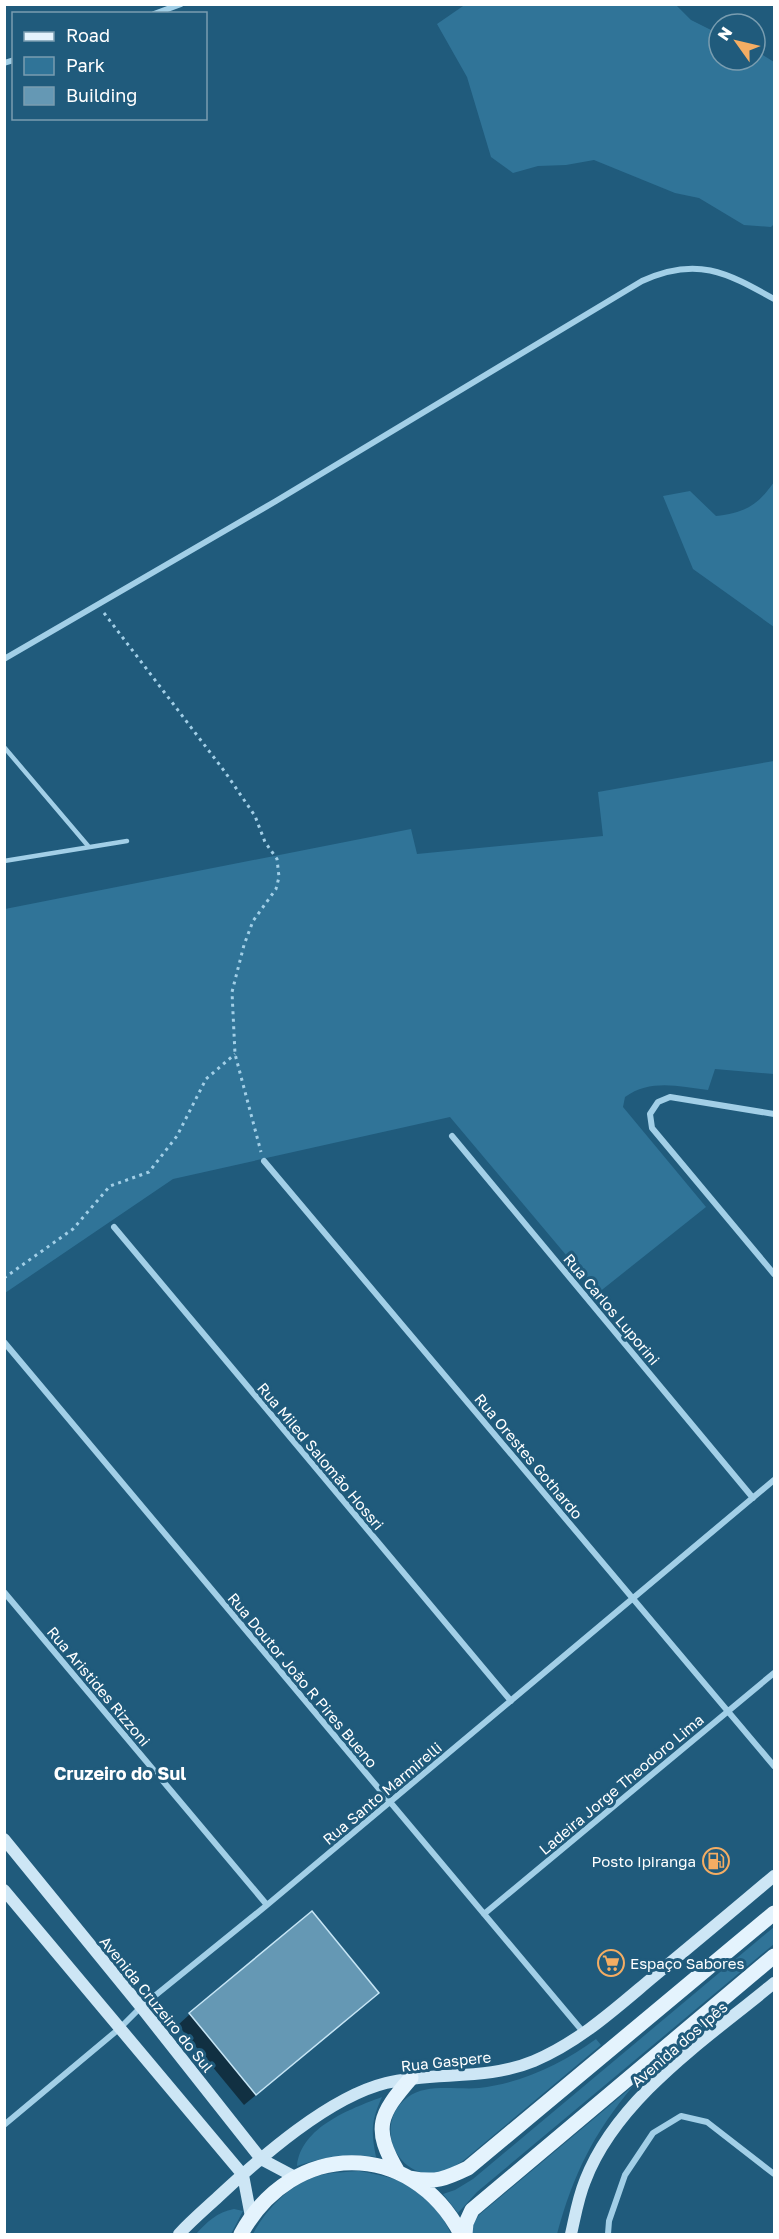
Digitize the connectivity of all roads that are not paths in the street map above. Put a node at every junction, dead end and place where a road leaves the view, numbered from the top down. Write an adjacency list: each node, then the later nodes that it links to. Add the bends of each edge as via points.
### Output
1 (181, 4): 2 (street)
2 (159, 12)
3 (774, 298): 4 (street, via 720,272 682,268 661,272)
4 (4, 659)
5 (4, 747): 7 (lane)
6 (127, 841): 7 (lane)
7 (89, 847): 8 (lane)
8 (4, 861)
9 (774, 1114): 13 (street, via 670,1097 658,1102 650,1114 652,1128)
10 (452, 1136): 16 (street, Rua Carlos Luporini)
11 (264, 1161): 18 (street, Rua Orestes Gothardo)
12 (114, 1227): 20 (street, Rua Miled Salomão Hossri)
13 (774, 1274)
14 (4, 1342): 23 (street, Rua Doutor João R Pires Bueno)
15 (774, 1480): 16 (street, Rua Santo Marmirelli)
16 (753, 1498): 18 (street, Rua Santo Marmirelli)
17 (4, 1592): 27 (street, Rua Aristides Rizzoni)
18 (633, 1598): 20 (street, Rua Santo Marmirelli); 21 (street, Rua Orestes Gothardo)
19 (774, 1673): 21 (street, Ladeira Jorge Theodoro Lima)
20 (511, 1701): 23 (street, Rua Santo Marmirelli)
21 (727, 1710): 22 (street, Rua Orestes Gothardo); 29 (street, Ladeira Jorge Theodoro Lima)
22 (774, 1766)
23 (390, 1802): 27 (street, Rua Santo Marmirelli); 29 (street, Rua Doutor João R Pires Bueno)
24 (4, 1839): 32 (street, Avenida Cruzeiro do Sul)
25 (774, 1876): 34 (street, Rua Gaspere)
26 (4, 1890): 33 (street)
27 (267, 1905): 32 (street, Rua Santo Marmirelli)
28 (774, 1913): 40 (main road, via 468,2168 443,2180 427,2181)
29 (483, 1914): 34 (street, Rua Doutor João R Pires Bueno)
30 (774, 1956): 45 (main road, via 472,2210)
31 (774, 1983): 46 (street, Avenida dos Ipês, via 646,2088 597,2155 585,2181)
32 (141, 2007): 33 (street, Rua Santo Marmirelli); 37 (street, Avenida Cruzeiro do Sul)
33 (120, 2028): 36 (street, Rua Santo Marmirelli); 39 (street)
34 (584, 2033): 35 (street, Rua Gaspere, via 535,2061 510,2069)
35 (411, 2078): 37 (street, Rua Gaspere, via 367,2088 344,2099); 40 (main road, via 392,2100 382,2124 386,2151)
36 (4, 2125)
37 (261, 2159): 39 (street, Rua Gaspere); 41 (street, Avenida Cruzeiro do Sul)
38 (774, 2174): 47 (street, via 707,2122 681,2116 653,2133 625,2175)
39 (243, 2175): 42 (street); 43 (street, Rua Gaspere)
40 (404, 2175): 41 (main road, via 378,2166 346,2163); 45 (main road, via 433,2194)
41 (295, 2177): 42 (main road, via 270,2194)
42 (251, 2217): 44 (main road)
43 (179, 2235)
44 (241, 2235)
45 (463, 2235)
46 (571, 2235)
47 (608, 2235)

